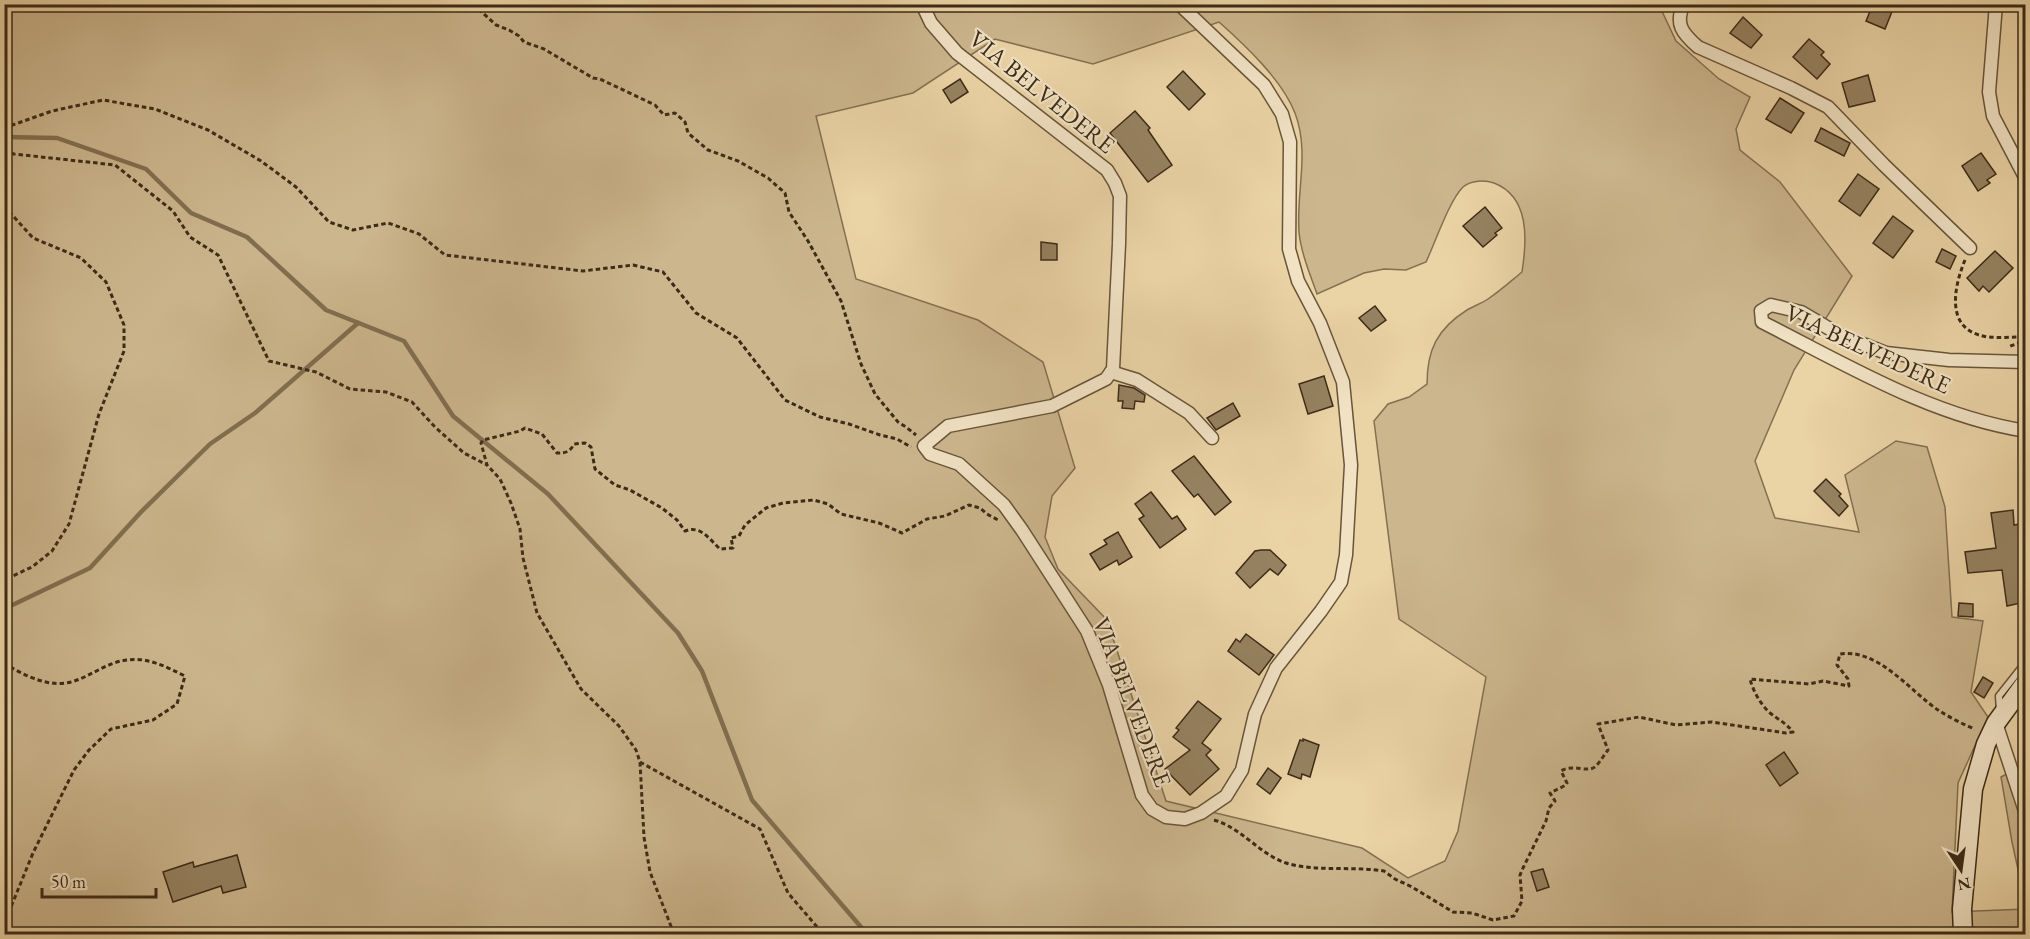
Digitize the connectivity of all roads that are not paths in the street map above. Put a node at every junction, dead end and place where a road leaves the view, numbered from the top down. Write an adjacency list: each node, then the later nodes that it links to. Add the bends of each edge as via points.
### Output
1 (922, 4): 10 (street, VIA BELVEDERE, via 931,23 957,53 1107,170 1115,183 1119,196 1119,244)
2 (1179, 4): 10 (street, VIA BELVEDERE, via 1264,85 1282,114 1290,142 1289,249 1343,382 1351,465 1341,582 1276,668 1255,714 1242,770 1226,796 1185,819 1166,817 1152,809 1142,795 1087,631 1012,516 959,464 930,454 924,446 948,426 1052,406 1106,379)
3 (1684, 4): 8 (street, via 1678,15 1680,25 1698,47 1828,107)
4 (1689, 4): 5 (street)
5 (1698, 4)
6 (1996, 4): 7 (street, via 1990,100 1993,116)
7 (2025, 179)
8 (1970, 248)
9 (2025, 362): 11 (street, VIA BELVEDERE, via 1886,353 1840,335 1801,312 1771,304 1761,311 1762,322 1924,403)
10 (1111, 372): 12 (street, via 1137,380 1189,413)
11 (2025, 432)
12 (1212, 438)
13 (2025, 662): 15 (lane, via 2000,696)
14 (2025, 682): 15 (street)
15 (1996, 724): 16 (street); 17 (street, via 1973,789)
16 (2025, 814)
17 (1963, 934)

